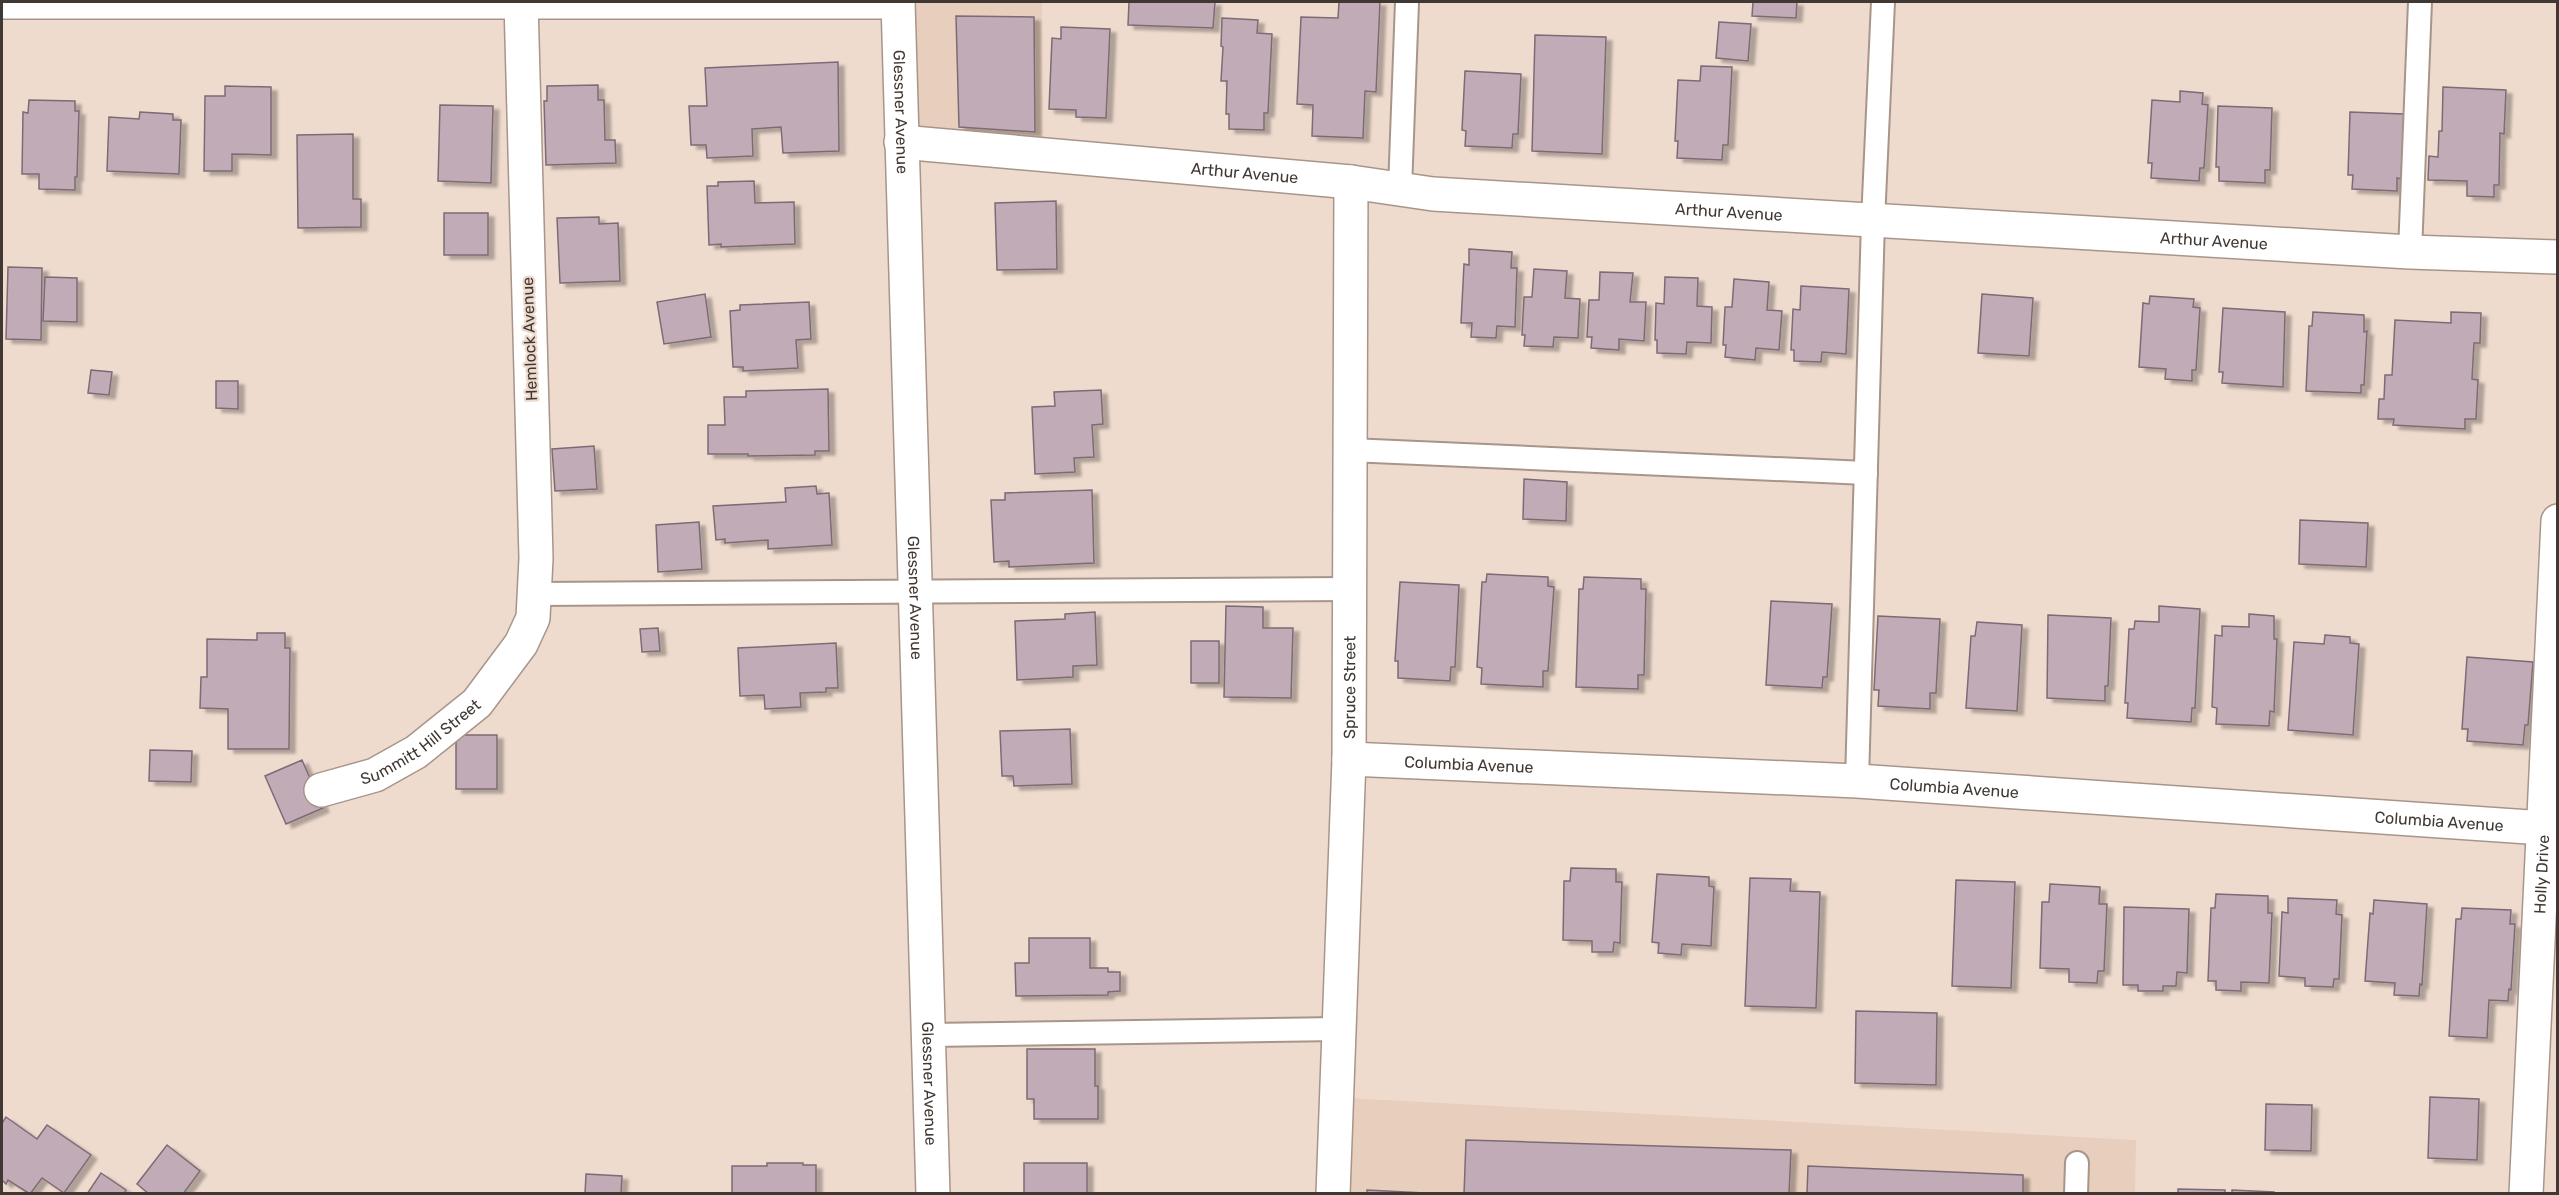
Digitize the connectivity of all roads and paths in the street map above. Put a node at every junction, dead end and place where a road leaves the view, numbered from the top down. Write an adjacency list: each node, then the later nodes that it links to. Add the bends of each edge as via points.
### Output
1 (2, 2): 2 (street)
2 (521, 2): 3 (street); 18 (street, Hemlock Avenue)
3 (898, 2): 7 (street, Glessner Avenue)
4 (1407, 2): 9 (lane)
5 (1883, 2): 10 (lane)
6 (2420, 2): 11 (lane)
7 (901, 142): 8 (street, Arthur Avenue); 17 (street, Glessner Avenue)
8 (1351, 182): 9 (street, Arthur Avenue); 13 (street, Spruce Street)
9 (1400, 189): 10 (street, Arthur Avenue)
10 (1873, 221): 11 (street, Arthur Avenue); 14 (lane)
11 (2410, 252): 12 (street, Arthur Avenue)
12 (2558, 257)
13 (1350, 450): 14 (lane); 16 (street, Spruce Street)
14 (1866, 472): 21 (lane)
15 (2558, 521): 23 (street, Holly Drive)
16 (1350, 589): 17 (lane); 20 (street, Spruce Street)
17 (915, 592): 18 (lane); 25 (street, Glessner Avenue)
18 (536, 594): 19 (street, Hemlock Avenue, via 533,618 521,645)
19 (503, 668): 22 (street, Summitt Hill Street, via 477,703 416,752 375,775)
20 (1349, 759): 21 (street, Columbia Avenue); 24 (street, Spruce Street)
21 (1857, 781): 23 (street, Columbia Avenue)
22 (321, 790)
23 (2550, 829): 30 (street, Holly Drive)
24 (1339, 1029): 25 (lane); 28 (street, Spruce Street)
25 (928, 1035): 27 (street, Glessner Avenue)
26 (2077, 1163): 29 (lane)
27 (933, 1194)
28 (1333, 1194)
29 (2076, 1194)
30 (2526, 1194)

